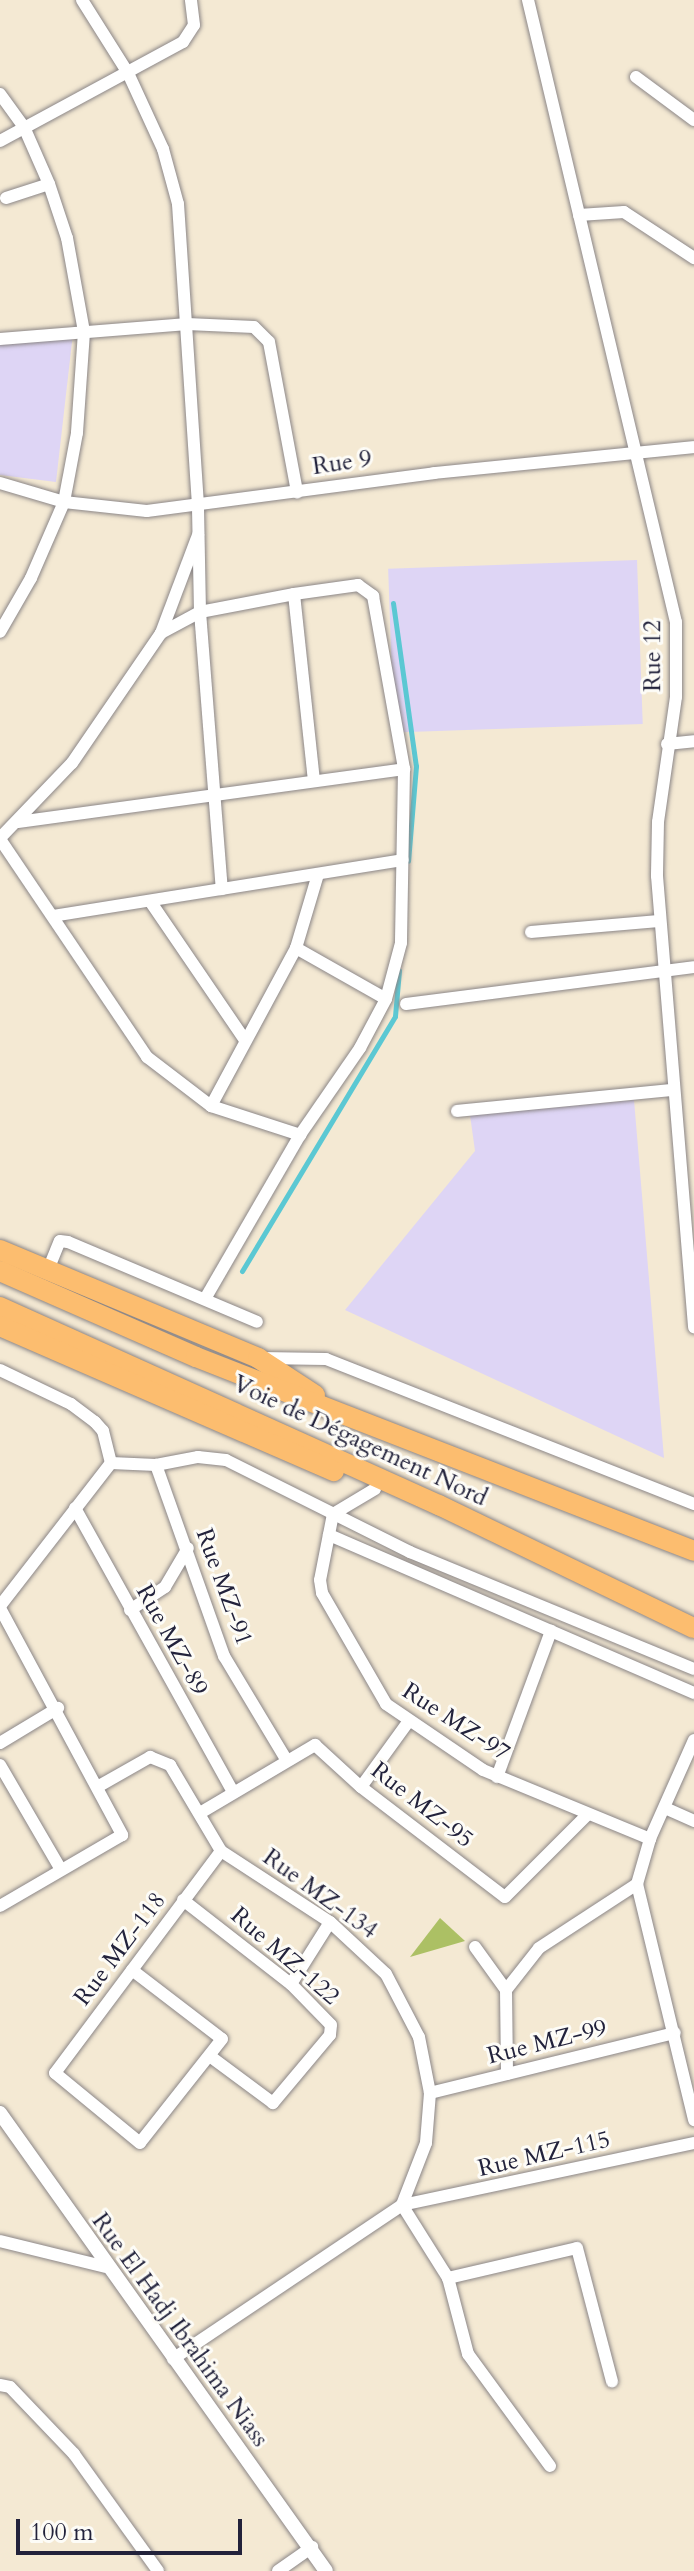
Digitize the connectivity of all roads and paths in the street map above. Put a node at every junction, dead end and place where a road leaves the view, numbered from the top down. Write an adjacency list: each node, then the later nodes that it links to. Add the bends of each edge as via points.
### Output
1 (82, 0): 4 (street)
2 (191, 0): 4 (street, via 194,25 187,38)
3 (528, 0): 12 (street, Rue 12)
4 (128, 73): 8 (street); 14 (street, via 163,149 178,204)
5 (636, 77): 7 (street)
6 (0, 94): 8 (street)
7 (694, 120)
8 (24, 127): 9 (street); 10 (street)
9 (0, 141)
10 (49, 184): 11 (street); 15 (street, via 67,238)
11 (6, 198)
12 (579, 215): 13 (street, via 624,212); 18 (street, Rue 12)
13 (694, 258)
14 (187, 324): 15 (street); 20 (street, via 254,327 269,342); 22 (street)
15 (84, 332): 16 (street); 21 (street, via 77,433)
16 (0, 339)
17 (694, 447): 18 (street, Rue 9)
18 (636, 453): 20 (street, Rue 9); 29 (street, Rue 12, via 676,622 676,697)
19 (0, 483): 21 (street, Rue 9)
20 (297, 492): 22 (street, Rue 9)
21 (64, 502): 22 (street, Rue 9, via 106,509); 26 (street)
22 (198, 508): 23 (street)
23 (199, 534): 25 (street); 27 (street)
24 (294, 594): 25 (street); 30 (street, via 358,585 373,596); 31 (street)
25 (200, 612): 27 (street); 32 (street)
26 (3, 623)
27 (161, 633): 33 (street, via 72,763)
28 (694, 741): 29 (street)
29 (667, 744): 40 (street, Rue 12, via 658,822)
30 (404, 769): 31 (street); 35 (street)
31 (314, 781): 32 (street)
32 (217, 795): 33 (street); 37 (street)
33 (18, 822): 34 (street)
34 (0, 838): 39 (street)
35 (403, 860): 36 (street); 45 (street, via 401,943)
36 (318, 874): 37 (street); 42 (street)
37 (222, 889): 38 (street)
38 (150, 901): 39 (street); 47 (street)
39 (53, 916): 49 (street, via 147,1057)
40 (659, 921): 41 (street); 44 (street, Rue 12)
41 (531, 932)
42 (296, 948): 45 (street); 47 (street)
43 (694, 967): 44 (street)
44 (663, 970): 46 (street); 48 (street, Rue 12)
45 (386, 999): 51 (street)
46 (406, 1004)
47 (244, 1039): 49 (street)
48 (673, 1090): 50 (street); 52 (street, Rue 12)
49 (211, 1106): 51 (street)
50 (457, 1111)
51 (300, 1135): 56 (street)
52 (688, 1186): 60 (street, Rue 12)
53 (0, 1250): 54 (highway)
54 (48, 1270): 56 (street, via 60,1241); 61 (highway)
55 (0, 1271): 63 (highway, Voie de Dégagement Nord, via 196,1357)
56 (206, 1297): 58 (street)
57 (0, 1307): 68 (highway, Voie de Dégagement Nord)
58 (257, 1322)
59 (0, 1326): 66 (highway)
60 (694, 1327)
61 (258, 1358): 63 (highway); 67 (street, via 326,1359)
62 (0, 1370): 64 (street, via 71,1404 95,1422 103,1431)
63 (334, 1410): 73 (highway, Voie de Dégagement Nord)
64 (111, 1463): 65 (street); 69 (street)
65 (156, 1465): 70 (street, via 198,1457 226,1460); 72 (street, Rue MZ-91)
66 (375, 1489): 68 (highway); 70 (street)
67 (694, 1504)
68 (439, 1505): 76 (highway, Voie de Dégagement Nord)
69 (75, 1508): 74 (street); 75 (street, Rue MZ-89)
70 (333, 1514): 71 (street, Rue MZ-97); 78 (street, via 410,1552)
71 (329, 1535): 77 (street); 81 (street, Rue MZ-97, via 322,1593 375,1689)
72 (188, 1548): 75 (street, via 165,1587); 84 (street, Rue MZ-91, via 224,1656)
73 (694, 1551)
74 (0, 1607): 80 (street)
75 (130, 1610): 89 (street, Rue MZ-89)
76 (694, 1628)
77 (551, 1631): 79 (street); 86 (street)
78 (694, 1669)
79 (694, 1693)
80 (58, 1708): 83 (street); 87 (street)
81 (408, 1722): 86 (street, Rue MZ-97); 88 (street)
82 (694, 1740): 90 (street)
83 (0, 1743)
84 (286, 1759): 88 (street, Rue MZ-95, via 315,1745); 89 (street)
85 (0, 1765): 96 (street)
86 (497, 1777): 92 (street, Rue MZ-97)
87 (99, 1786): 91 (street, Rue MZ-134, via 150,1757 160,1758); 96 (street, via 122,1832 119,1839)
88 (361, 1787): 92 (street, Rue MZ-95, via 505,1897)
89 (233, 1792): 91 (street)
90 (665, 1808): 93 (street); 94 (street)
91 (200, 1813): 95 (street, Rue MZ-134)
92 (587, 1815): 94 (street, Rue MZ-97)
93 (694, 1821)
94 (650, 1839): 97 (street)
95 (221, 1851): 98 (street, Rue MZ-118); 100 (street, Rue MZ-134)
96 (61, 1870): 99 (street)
97 (637, 1884): 104 (street, via 539,1948); 105 (street)
98 (183, 1900): 102 (street, Rue MZ-118); 103 (street, Rue MZ-122)
99 (0, 1906)
100 (330, 1922): 103 (street); 108 (street, Rue MZ-134, via 386,1974 407,2008)
101 (475, 1947): 104 (street)
102 (132, 1970): 106 (street, via 222,2039); 106 (street, Rue MZ-118, via 55,2073 140,2143)
103 (291, 1984): 106 (street, Rue MZ-122, via 331,2030 273,2103)
104 (506, 1990): 107 (street)
105 (675, 2033): 107 (street, Rue MZ-99); 109 (street)
106 (211, 2057)
107 (507, 2074): 108 (street, Rue MZ-99)
108 (430, 2093): 113 (street, Rue MZ-134, via 426,2143)
109 (693, 2106): 111 (street)
110 (0, 2113): 115 (street, Rue El Hadj Ibrahima Niass)
111 (694, 2120)
112 (694, 2143): 113 (street, Rue MZ-115)
113 (402, 2205): 116 (street); 117 (street)
114 (0, 2241): 115 (street)
115 (106, 2267): 117 (street, Rue El Hadj Ibrahima Niass)
116 (448, 2278): 118 (street, via 577,2248); 120 (street, via 468,2354)
117 (173, 2359): 121 (street, Rue El Hadj Ibrahima Niass)
118 (612, 2381)
119 (0, 2385): 122 (street, via 10,2387 74,2454)
120 (550, 2466)
121 (312, 2547): 123 (street); 124 (street, Rue El Hadj Ibrahima Niass)
122 (158, 2571)
123 (278, 2571)
124 (326, 2571)

